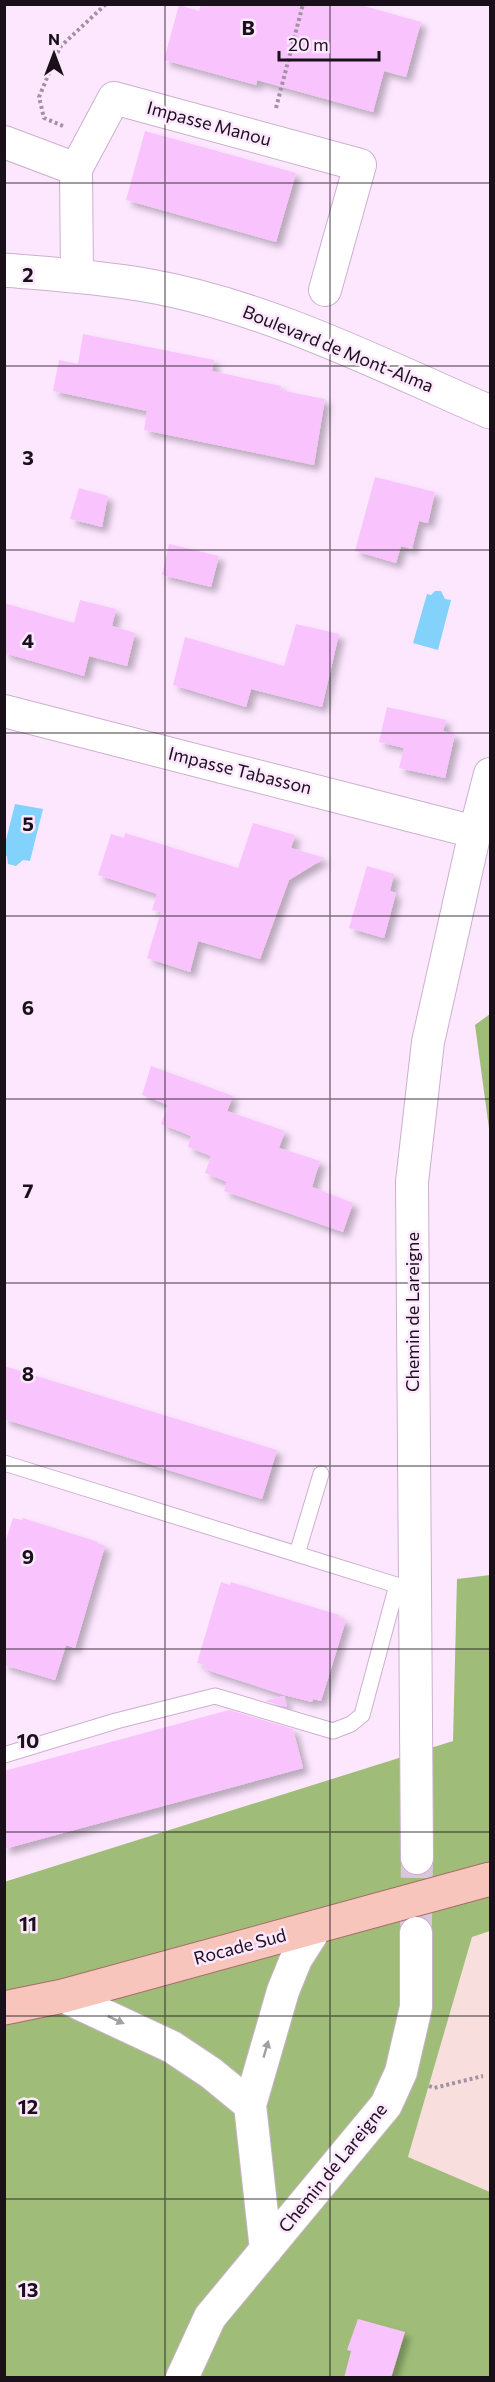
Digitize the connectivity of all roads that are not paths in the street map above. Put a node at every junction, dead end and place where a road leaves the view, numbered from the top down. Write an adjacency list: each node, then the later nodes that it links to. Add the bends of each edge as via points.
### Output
1 (4, 142): 2 (street)
2 (76, 170): 4 (street, Impasse Manou); 5 (street, Impasse Manou, via 114,98 360,165)
3 (4, 270): 4 (street, Boulevard de Mont-Alma)
4 (77, 276): 6 (street, Boulevard de Mont-Alma, via 145,285 243,310 294,327)
5 (325, 290)
6 (490, 412)
7 (4, 711): 9 (street, Impasse Tabasson)
8 (490, 774): 9 (street, Chemin de Lareigne)
9 (475, 832): 13 (street, Chemin de Lareigne, via 428,1042 412,1182)
10 (4, 1463): 12 (lane)
11 (321, 1474): 12 (lane)
12 (297, 1554): 13 (lane)
13 (406, 1588): 14 (lane, via 362,1715 351,1724 333,1731 215,1696); 15 (street, Chemin de Lareigne)
14 (4, 1755)
15 (417, 1858)
16 (485, 1880): 17 (main road, Rocade Sud)
17 (317, 1926): 19 (main road, Rocade Sud); 21 (street, one-way to 17, via 283,1991 296,1959)
18 (416, 1932): 22 (street, Chemin de Lareigne, via 416,2007 401,2072 386,2106)
19 (63, 1996): 20 (main road, Rocade Sud); 21 (street, one-way to 21, via 172,2047)
20 (4, 2008)
21 (250, 2106): 22 (street)
22 (266, 2250): 23 (street, Chemin de Lareigne, via 210,2317)
23 (184, 2377)

